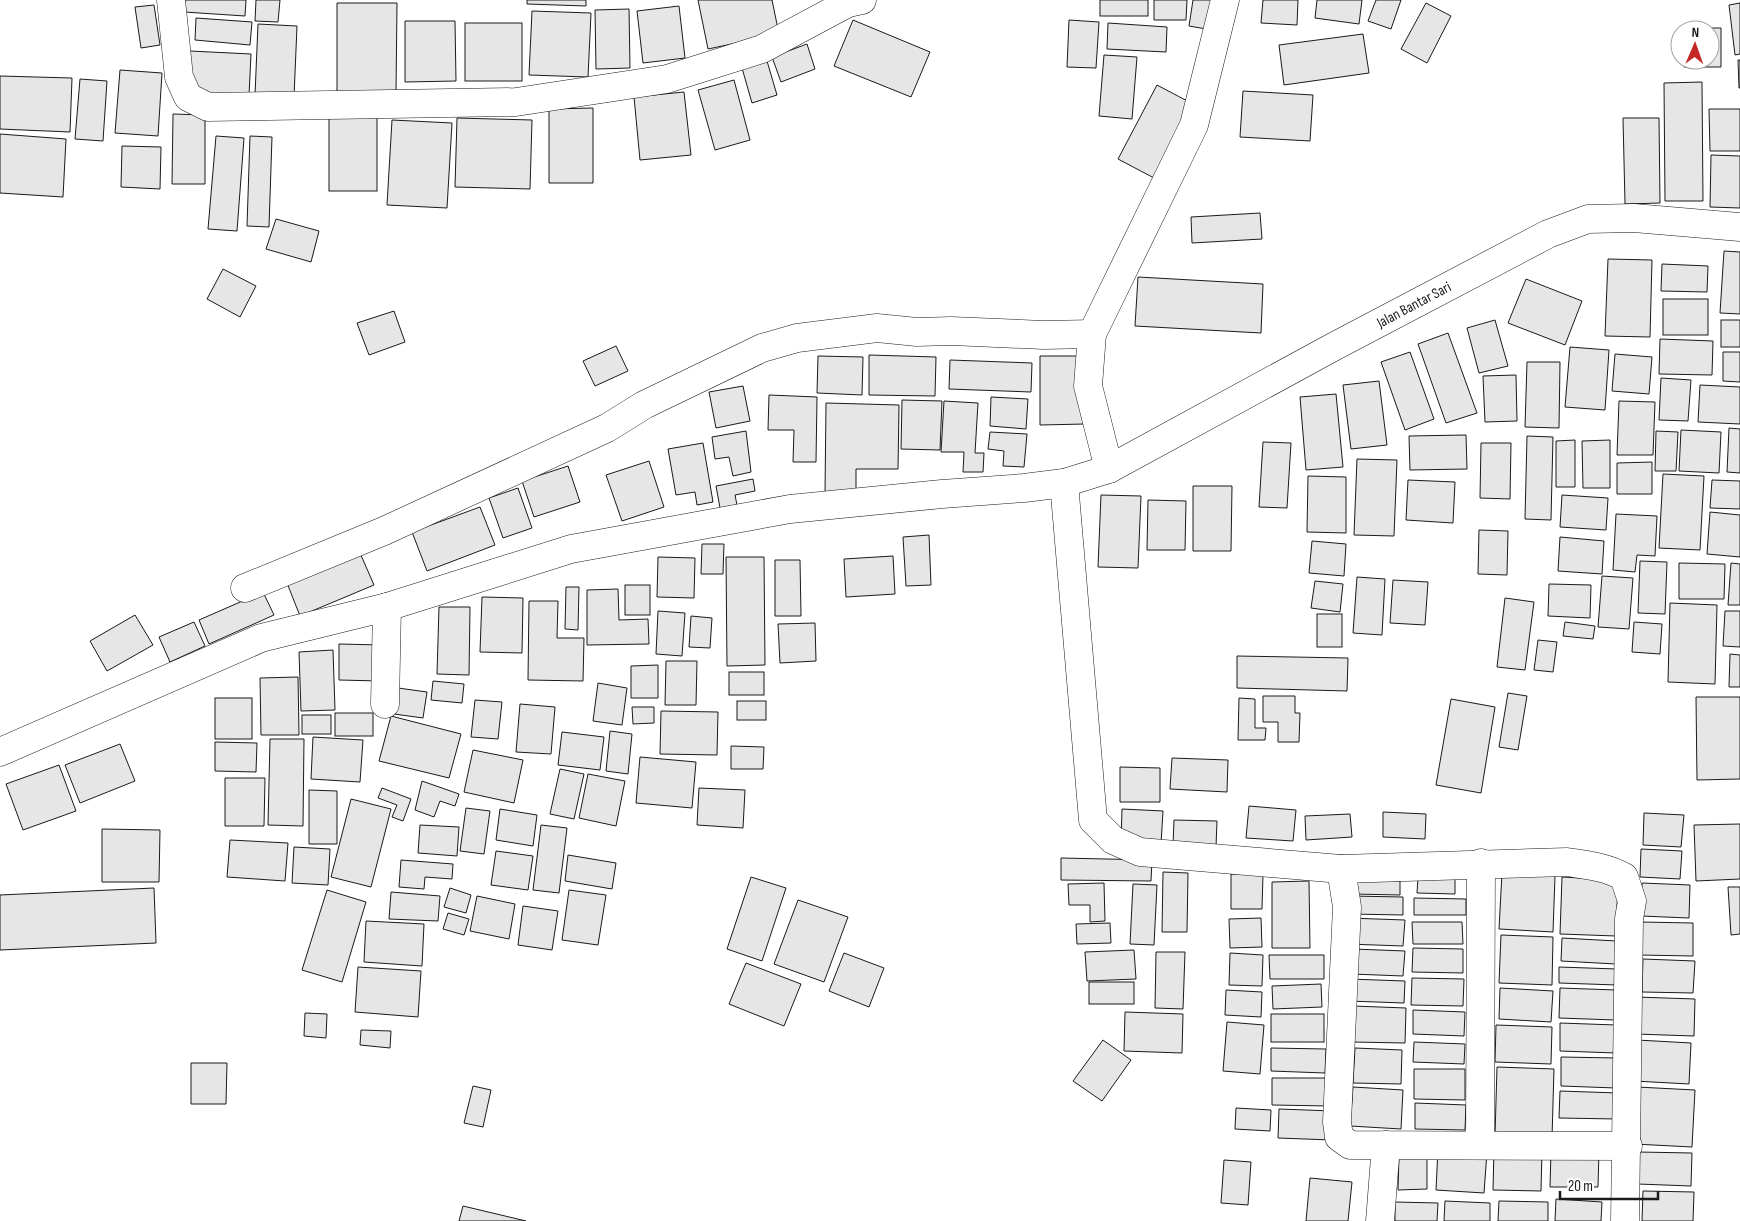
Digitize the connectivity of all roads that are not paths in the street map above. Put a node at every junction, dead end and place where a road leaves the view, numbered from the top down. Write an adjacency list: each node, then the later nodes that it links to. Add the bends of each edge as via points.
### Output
1 (172, 0): 2 (street, via 179,77 188,98 208,107 516,102 667,79 762,49 848,3)
2 (862, 0)
3 (1225, 0): 5 (street, via 1194,124)
4 (1740, 227): 6 (street, Jalan Bantar Sari, via 1634,218 1588,219 1548,234)
5 (1092, 334): 6 (street, via 1088,386); 8 (street, via 1044,336 877,328 797,338 762,348 644,404 608,428 384,531)
6 (1109, 469): 7 (street, Jalan Bantar Sari)
7 (1064, 483): 9 (street, Jalan Bantar Sari, via 790,509 572,549); 13 (street, via 1093,820 1113,840 1140,852)
8 (245, 588)
9 (387, 608): 10 (street); 11 (street, Jalan Bantar Sari, via 262,638)
10 (385, 704)
11 (0, 752)
12 (1481, 863): 13 (street); 15 (street); 16 (street, via 1567,862 1615,872 1628,884 1632,901 1629,919)
13 (1341, 869): 14 (street, via 1346,907 1339,1137 1350,1145)
14 (1386, 1145): 15 (street); 17 (street)
15 (1480, 1146): 16 (street)
16 (1628, 1146): 18 (street)
17 (1380, 1221)
18 (1625, 1221)

